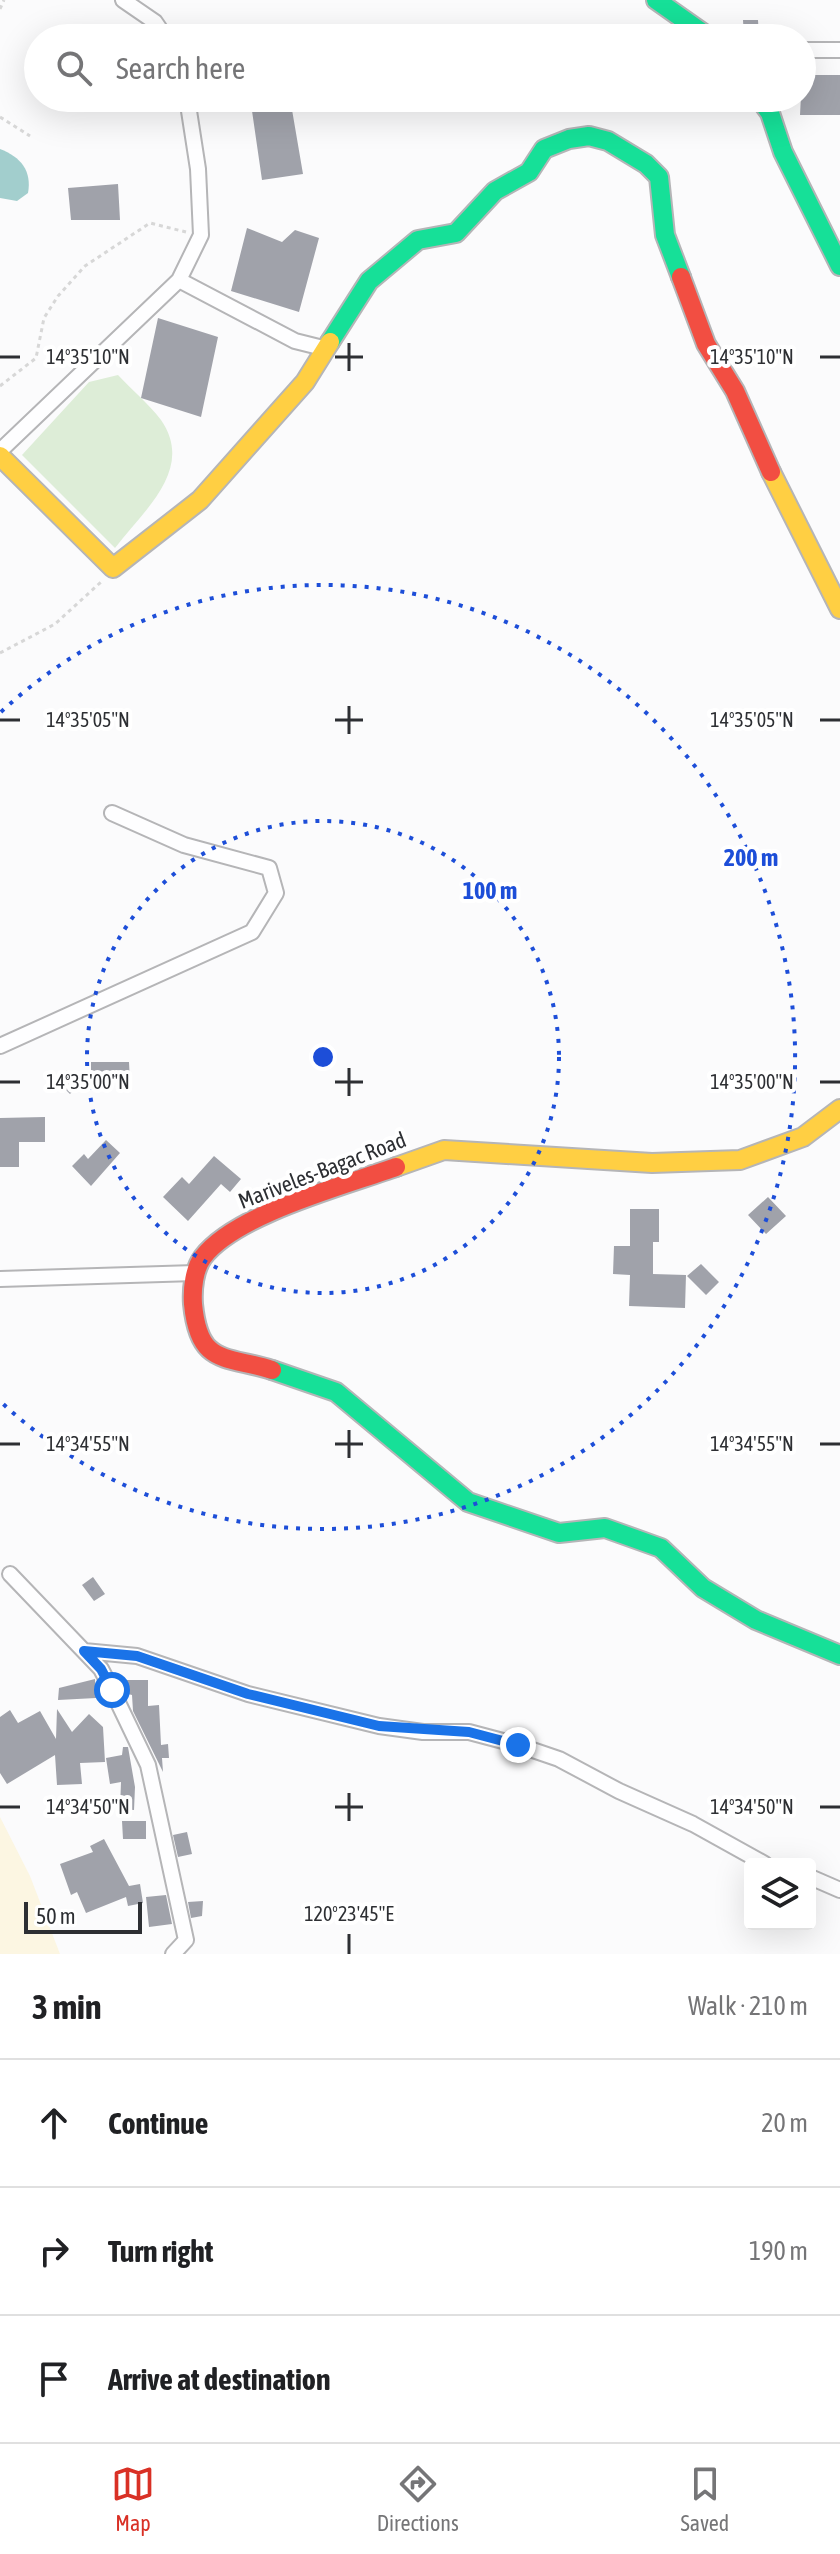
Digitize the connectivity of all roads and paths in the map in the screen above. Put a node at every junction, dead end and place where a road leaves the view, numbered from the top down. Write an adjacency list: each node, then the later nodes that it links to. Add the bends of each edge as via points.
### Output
1 (4, 0): 4 (path)
2 (123, 0): 5 (street)
3 (656, 0): 6 (main road)
4 (0, 9)
5 (156, 24)
6 (690, 24)
7 (816, 50): 8 (street)
8 (840, 50)
9 (189, 112): 13 (street)
10 (766, 112): 14 (main road)
11 (0, 117): 12 (path)
12 (30, 136)
13 (201, 235): 15 (street); 17 (path, via 150,223 85,266 44,318 36,358)
14 (840, 266)
15 (179, 280): 16 (street, via 295,341); 18 (street)
16 (323, 348): 19 (main road, via 305,382 200,500); 20 (main road, via 369,281 418,240 456,233 495,191 529,172 544,149 589,136 608,141 659,177 665,235 706,344 735,391)
17 (0, 386)
18 (0, 454): 19 (main road)
19 (113, 568): 21 (path, via 55,624)
20 (840, 609)
21 (0, 653)
22 (112, 813): 23 (street, via 184,845 269,868 276,893 252,932)
23 (0, 1046)
24 (840, 1109): 25 (main road, Mariveles-Bagac Road, via 803,1137 740,1160 652,1163 444,1150 228,1232)
25 (195, 1273): 26 (street); 29 (main road, via 199,1336 218,1358 336,1392 468,1502 559,1533 605,1528 661,1548 703,1588 756,1620)
26 (0, 1279)
27 (10, 1574): 28 (street)
28 (84, 1651): 30 (street, via 137,1656 248,1694 365,1723 469,1732 518,1745 559,1759); 33 (street, via 101,1669 148,1765 186,1940)
29 (840, 1655)
30 (754, 1858)
31 (816, 1880): 32 (street)
32 (840, 1890)
33 (173, 1954)

